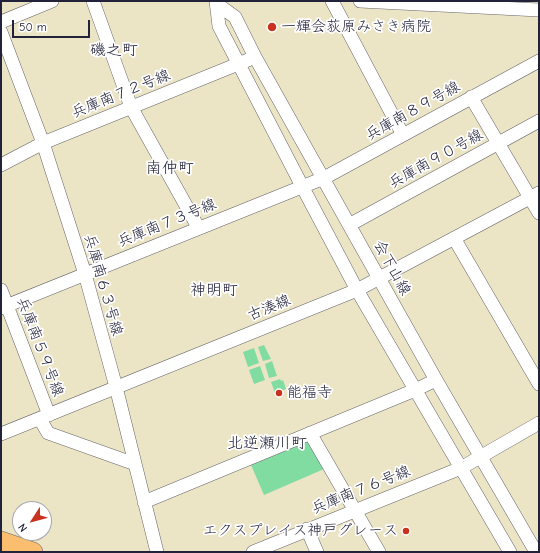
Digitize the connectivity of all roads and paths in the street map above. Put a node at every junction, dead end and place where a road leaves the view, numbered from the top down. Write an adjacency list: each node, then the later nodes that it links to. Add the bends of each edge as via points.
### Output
1 (52, 1): 7 (street)
2 (94, 1): 13 (street)
3 (332, 1): 15 (street)
4 (360, 1): 6 (street)
5 (220, 2): 9 (street, 会下山線, via 235,17); 11 (street, 会下山線, via 219,26)
6 (539, 10)
7 (1, 22)
8 (1, 32): 16 (street, 兵庫南６３号線)
9 (255, 57): 11 (street, 兵庫南７２号線); 19 (street, 会下山線)
10 (539, 61): 12 (street, 兵庫南８９号線)
11 (240, 64): 13 (street, 兵庫南７２号線); 20 (street, 会下山線)
12 (471, 97): 15 (street, 兵庫南８９号線); 17 (street)
13 (130, 107): 16 (street, 兵庫南７２号線); 24 (street)
14 (539, 121): 17 (street, 兵庫南９０号線)
15 (403, 134): 19 (street, 兵庫南８９号線)
16 (42, 143): 18 (street, 兵庫南７２号線); 26 (street, 兵庫南６３号線)
17 (498, 143): 21 (street); 23 (street, 兵庫南９０号線)
18 (1, 165)
19 (324, 178): 20 (street, 兵庫南８９号線); 23 (street, 会下山線)
20 (302, 186): 24 (street, 兵庫南７３号線); 29 (street, 会下山線)
21 (535, 196): 22 (street); 25 (street, 古湊線)
22 (539, 213)
23 (349, 225): 27 (street, 会下山線)
24 (198, 227): 26 (street, 兵庫南７３号線)
25 (454, 238): 27 (street, 古湊線); 32 (street)
26 (85, 274): 30 (street, 兵庫南７３号線); 33 (street, 兵庫南６３号線)
27 (379, 279): 29 (street, 古湊線); 31 (street, 会下山線)
28 (1, 290): 30 (street, 兵庫南５９号線)
29 (357, 290): 33 (street, 古湊線); 34 (street, 会下山線)
30 (4, 307): 35 (street, 兵庫南５９号線)
31 (436, 380): 34 (street); 39 (street, 会下山線)
32 (539, 384)
33 (116, 388): 35 (street, 古湊線); 40 (street, 兵庫南６３号線)
34 (415, 390): 37 (street); 41 (street, 会下山線)
35 (44, 417): 38 (street, 古湊線); 40 (street, 兵庫南５９号線, via 48,433)
36 (539, 423): 39 (street, 兵庫南７６号線)
37 (310, 433): 42 (street); 43 (street)
38 (1, 434)
39 (481, 457): 41 (street, 兵庫南７６号線); 54 (street, 会下山線)
40 (135, 464): 42 (street, 兵庫南６３号線)
41 (461, 468): 43 (street, 兵庫南７６号線); 53 (street, 会下山線)
42 (144, 502): 49 (street, 兵庫南６３号線)
43 (355, 510): 44 (street, 兵庫南７６号線); 52 (street)
44 (307, 529): 50 (street, 兵庫南７６号線); 51 (street)
45 (1, 541): 48 (highway)
46 (1, 551): 47 (highway)
47 (4, 552)
48 (33, 552)
49 (157, 552)
50 (253, 552)
51 (317, 552)
52 (379, 552)
53 (510, 552)
54 (536, 552)

